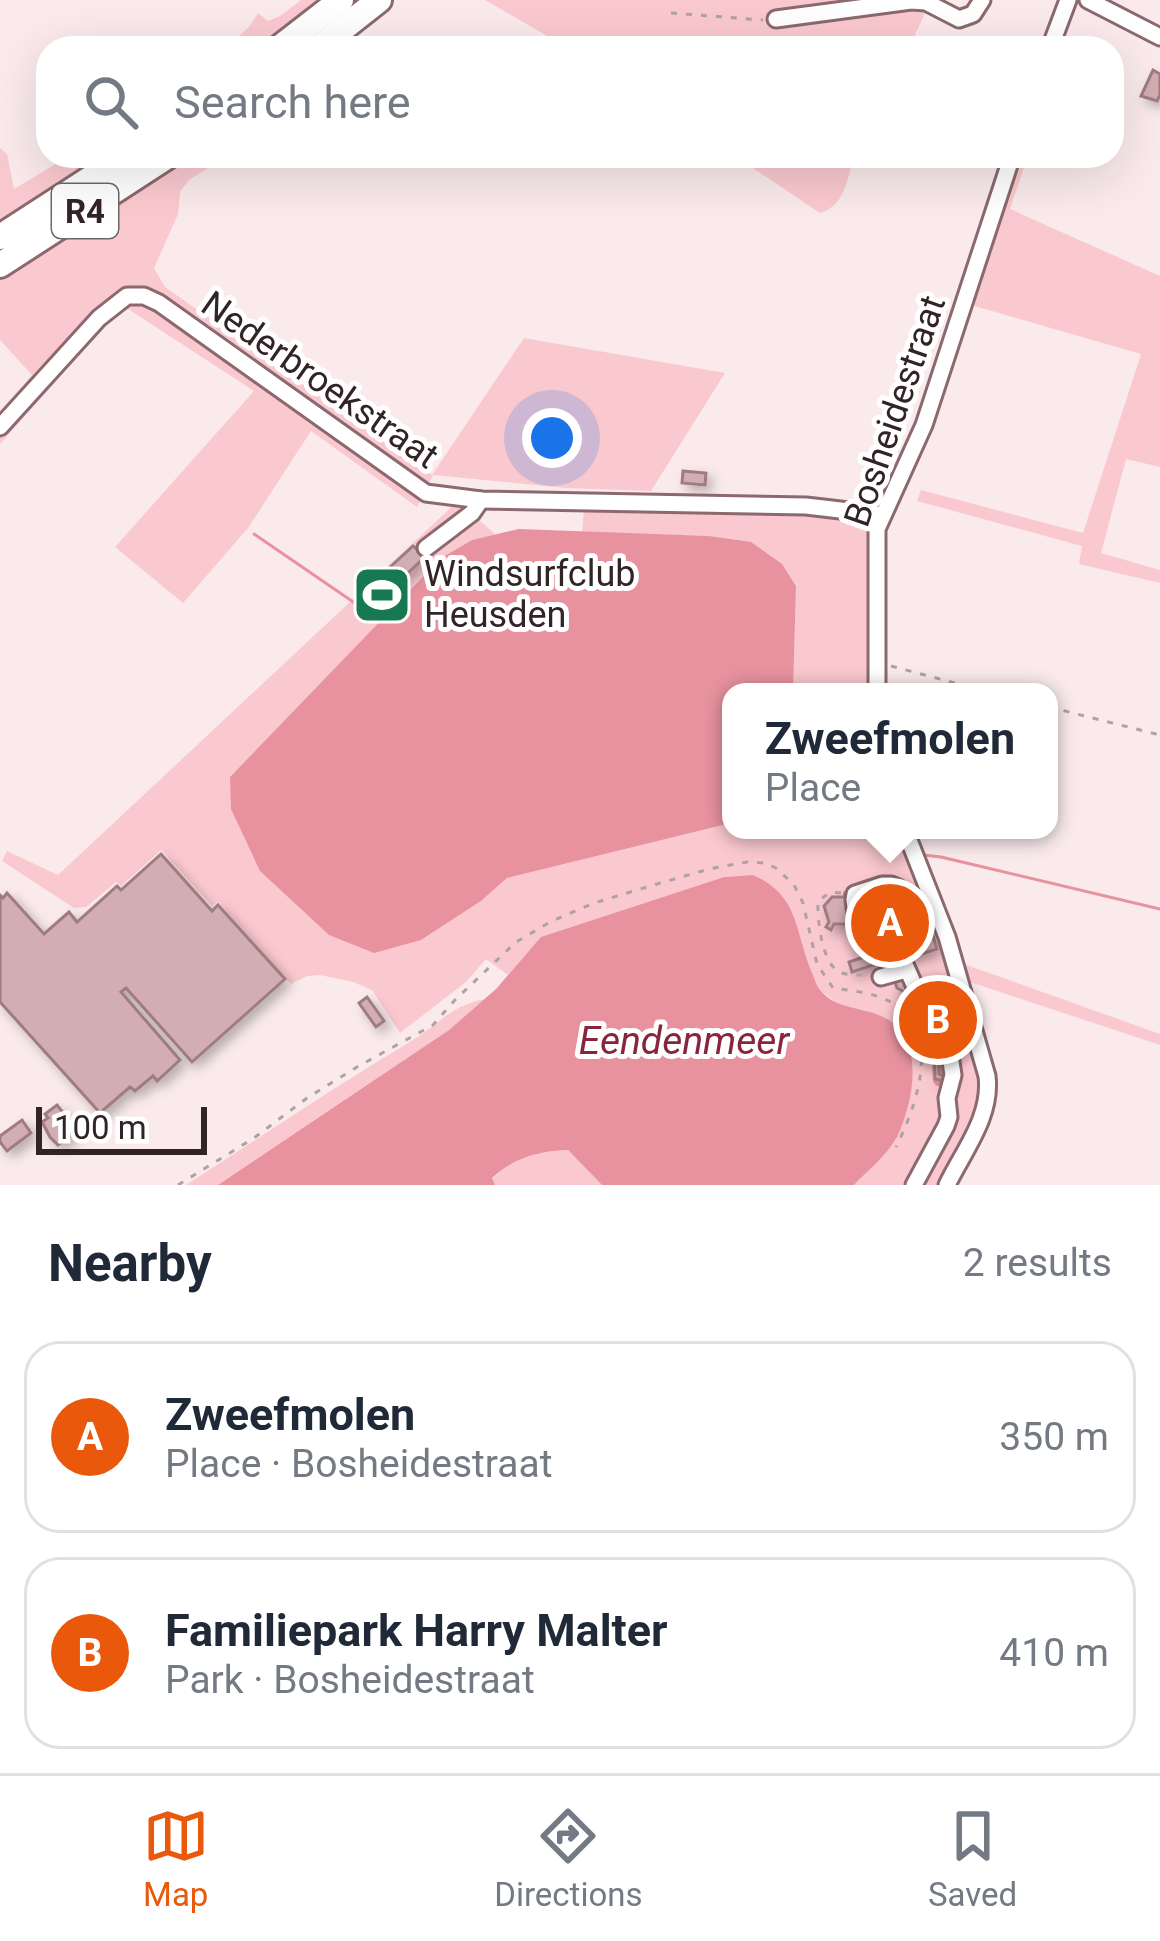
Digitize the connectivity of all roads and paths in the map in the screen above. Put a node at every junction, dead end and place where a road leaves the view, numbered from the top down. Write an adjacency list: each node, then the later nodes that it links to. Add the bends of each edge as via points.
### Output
1 (341, 0): 8 (highway)
2 (379, 0): 9 (highway)
3 (982, 0): 7 (street, via 958,19 911,1)
4 (1068, 0): 10 (street)
5 (1088, 0): 11 (street)
6 (671, 13): 7 (path)
7 (776, 19)
8 (295, 36)
9 (333, 36)
10 (1054, 36)
11 (1160, 37)
12 (106, 168): 15 (highway, R4)
13 (150, 168): 16 (highway, R4)
14 (1008, 168): 19 (street, Bosheidestraat, via 925,425)
15 (0, 237)
16 (0, 265)
17 (0, 428): 18 (street, Nederbroekstraat, via 98,318 127,296 143,296 426,493)
18 (481, 500): 19 (street, Nederbroekstraat, via 806,506); 20 (street)
19 (883, 515): 21 (street, Bosheidestraat)
20 (426, 548)
21 (877, 663): 22 (street, Bosheidestraat); 23 (path)
22 (877, 683)
23 (954, 683)
24 (1058, 709): 25 (path)
25 (1160, 735)
26 (908, 839): 34 (street, via 988,1076 982,1118)
27 (855, 895): 28 (street, via 862,934 880,946); 28 (street, via 898,888 913,932); 29 (path, via 832,892 818,901 832,968 867,976)
28 (896, 944): 29 (street)
29 (905, 966): 30 (street); 33 (street, via 945,1021 953,1075 950,1117)
30 (881, 977)
31 (896, 1147): 32 (path, via 916,1099 914,1027 877,996 833,988 817,964 794,885 776,868 747,862 552,921 516,942 433,1025)
32 (178, 1185)
33 (914, 1185)
34 (947, 1185)

